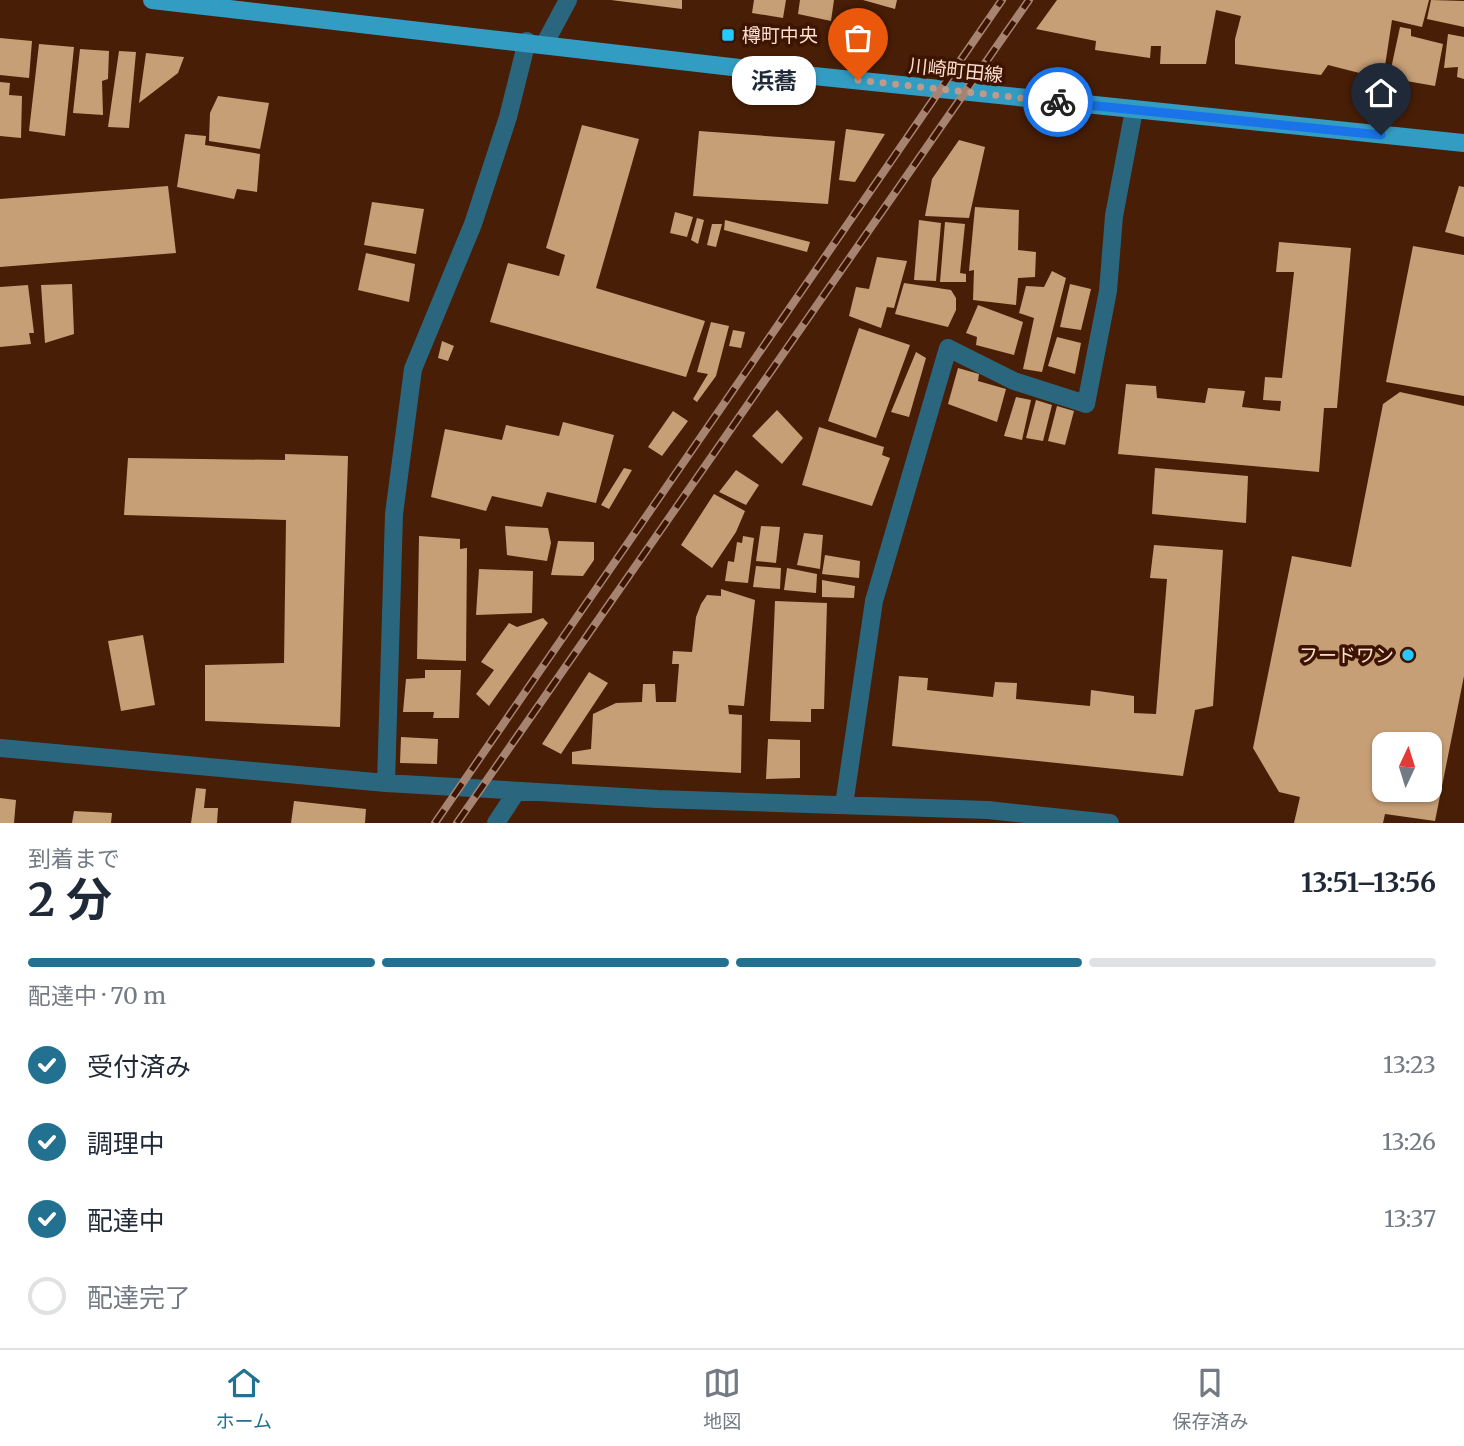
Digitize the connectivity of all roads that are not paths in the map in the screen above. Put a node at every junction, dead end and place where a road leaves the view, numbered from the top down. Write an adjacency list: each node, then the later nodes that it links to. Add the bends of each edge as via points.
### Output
1 (152, 0): 3 (main road, 川崎町田線)
2 (568, 0): 3 (street)
3 (536, 42): 4 (main road, 川崎町田線); 7 (street, via 473,224 413,369 394,514)
4 (1134, 110): 5 (main road, 川崎町田線); 9 (street, via 1114,216 1108,291 1086,404 1014,381 948,348 874,601)
5 (1464, 143)
6 (0, 748): 7 (street)
7 (386, 783): 8 (street)
8 (517, 791): 9 (street); 11 (street)
9 (844, 805): 10 (street)
10 (988, 817): 12 (street)
11 (496, 823)
12 (1110, 823)

